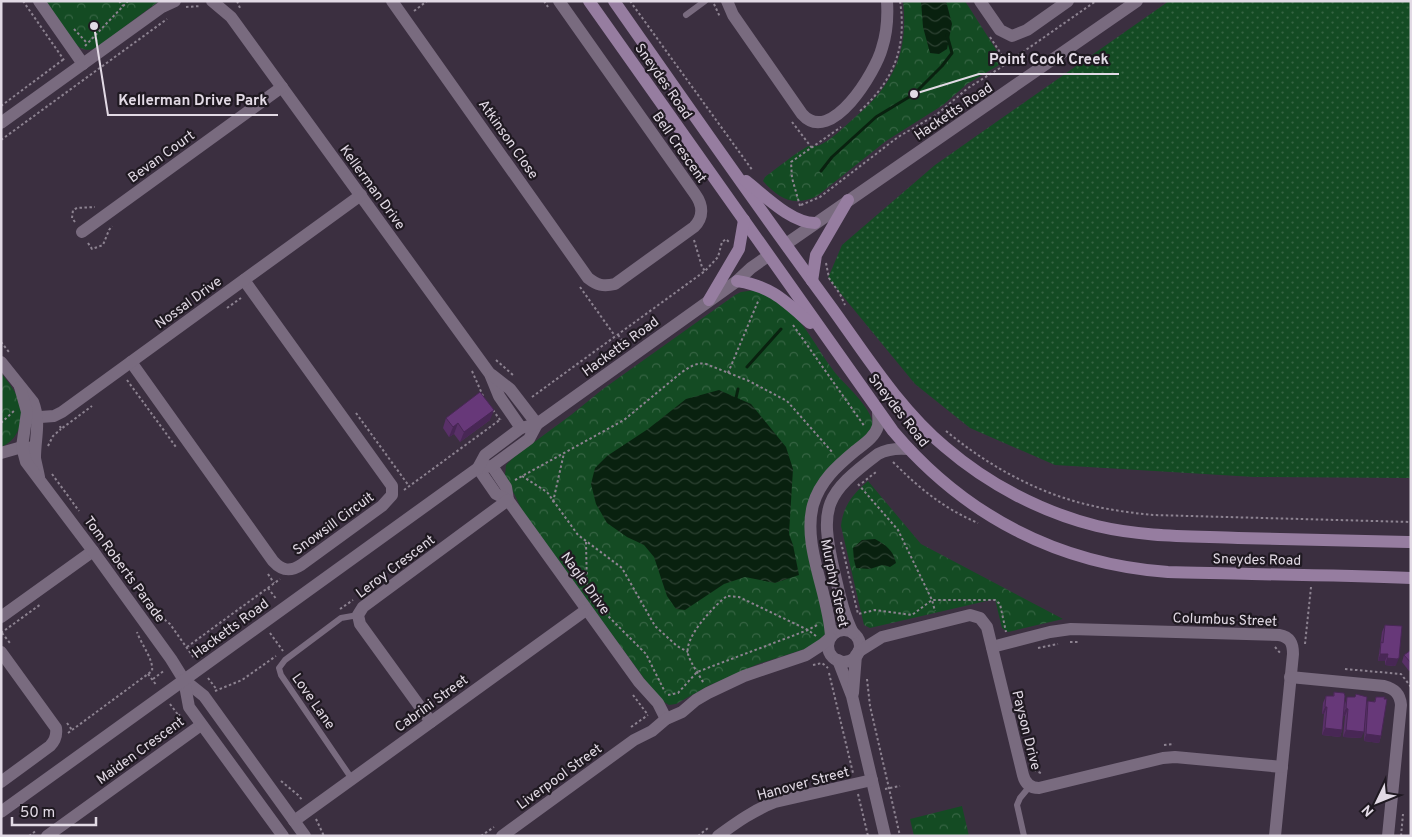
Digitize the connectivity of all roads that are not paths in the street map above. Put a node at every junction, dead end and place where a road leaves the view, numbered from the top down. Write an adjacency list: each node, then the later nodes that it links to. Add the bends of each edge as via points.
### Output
1 (38, 1): 16 (street)
2 (559, 1): 30 (street, Bell Crescent, via 701,207 701,216 688,231 615,284)
3 (589, 1): 22 (main road, Sneydes Road)
4 (614, 1): 19 (main road, Sneydes Road)
5 (705, 1): 15 (lane)
6 (727, 1): 7 (street, via 733,15 802,114 809,121 820,122 836,114 870,78 882,48 887,25)
7 (887, 1)
8 (980, 1): 9 (street, via 1000,30 1012,36 1027,30)
9 (1068, 1)
10 (1137, 1): 21 (street, Hacketts Road)
11 (218, 3): 17 (street, Kellerman Drive)
12 (164, 4): 13 (street); 16 (street)
13 (182, 4)
14 (402, 4): 30 (street, Atkinson Close, via 588,278)
15 (686, 15)
16 (83, 64): 18 (street)
17 (282, 87): 20 (street, Kellerman Drive); 24 (street, Bevan Court)
18 (1, 123)
19 (734, 171): 23 (main road, via 793,217); 25 (main road, Sneydes Road)
20 (361, 195): 27 (street, Nossal Drive); 35 (street, Kellerman Drive)
21 (848, 200): 23 (street, Hacketts Road); 29 (main road, via 816,255)
22 (744, 220): 26 (main road, Sneydes Road); 31 (main road, via 739,249)
23 (815, 223): 25 (street, Hacketts Road)
24 (82, 232)
25 (786, 244): 26 (main road); 29 (main road, Sneydes Road)
26 (768, 256): 28 (street, Hacketts Road); 32 (main road, Sneydes Road)
27 (244, 280): 34 (street, Nossal Drive); 34 (street, Snowsill Circuit, via 390,482 392,493 382,506 301,565 285,570 274,561)
28 (737, 281): 31 (street, Hacketts Road); 32 (main road, via 766,288)
29 (812, 281): 48 (main road, Sneydes Road, via 914,417 944,447 1015,496 1078,521 1142,534)
30 (607, 286)
31 (709, 300): 38 (street, Hacketts Road)
32 (827, 338): 36 (main road, Sneydes Road)
33 (1, 362): 37 (street, Tom Roberts Parade, via 20,387)
34 (130, 362): 37 (street, Nossal Drive, via 62,412 54,416)
35 (490, 374): 38 (street, Kellerman Drive, via 510,389); 39 (street, Kellerman Drive, via 499,396)
36 (878, 411): 42 (main road, Sneydes Road); 55 (street, Murphy Street, via 879,423 872,436 829,475 812,508 811,541 829,614)
37 (30, 414): 40 (street, Tom Roberts Parade); 41 (street, Tom Roberts Parade)
38 (537, 424): 39 (street, Hacketts Road)
39 (525, 434): 44 (street, Hacketts Road)
40 (22, 447): 41 (street); 43 (street); 46 (street, Tom Roberts Parade, via 26,462)
41 (36, 449): 46 (street, Tom Roberts Parade)
42 (909, 449): 50 (main road, Sneydes Road, via 954,491 1002,524 1046,544 1099,562 1168,572); 54 (street, Murphy Street, via 878,454 844,482 828,508 827,542 845,616)
43 (1, 453)
44 (488, 460): 45 (street, Hacketts Road); 47 (street, Nagle Drive, via 506,487)
45 (478, 468): 47 (street, Nagle Drive, via 496,494); 63 (street, Hacketts Road)
46 (39, 477): 49 (street, Tom Roberts Parade)
47 (508, 500): 51 (street, Nagle Drive); 52 (street, Leroy Crescent, via 363,607)
48 (1411, 542)
49 (93, 551): 53 (street); 63 (street, Tom Roberts Parade)
50 (1411, 578)
51 (586, 610): 65 (street, Nagle Drive, via 650,693); 66 (street, Cabrini Street)
52 (358, 615): 66 (street, Leroy Crescent, via 360,624); 69 (lane, Love Lane, via 341,618 280,668 281,675)
53 (1, 618)
54 (855, 635): 55 (street, via 841,630); 56 (street, Payson Drive); 59 (street, via 859,643)
55 (831, 637): 60 (street, via 829,650); 61 (street, Liverpool Street)
56 (882, 637): 57 (street, Payson Drive, via 977,616 986,623); 59 (street, Payson Drive)
57 (992, 647): 62 (street, Columbus Street, via 1071,629 1279,635 1289,639 1293,647); 72 (street, Payson Drive, via 1022,775)
58 (1, 652): 71 (street, via 56,728 56,738 50,746)
59 (857, 654): 60 (street, via 846,661); 64 (street)
60 (836, 659): 61 (street, Liverpool Street, via 826,655); 64 (street)
61 (807, 661): 65 (street, Liverpool Street, via 744,676 708,693 682,712)
62 (1290, 677): 68 (street, Columbus Street); 83 (street, via 1384,686 1399,694 1401,705)
63 (184, 680): 67 (street, Tom Roberts Parade, via 189,707); 73 (street, Hacketts Road); 74 (street, Tom Roberts Parade, via 204,696)
64 (852, 696): 70 (street)
65 (663, 715): 78 (street, Liverpool Street, via 652,731 634,740)
66 (431, 722): 69 (street, Cabrini Street)
67 (201, 724): 75 (street, Maiden Crescent); 76 (street, Tom Roberts Parade)
68 (1282, 767): 72 (street, Payson Drive, via 1175,757 1039,788); 82 (street, Columbus Street)
69 (352, 779): 74 (street, Cabrini Street)
70 (872, 780): 79 (street, Hanover Street, via 775,802 749,814); 80 (street)
71 (1, 782)
72 (1030, 786): 81 (lane, via 1017,806)
73 (1, 812)
74 (294, 821): 77 (street, Tom Roberts Parade)
75 (42, 833)
76 (279, 834)
77 (305, 836)
78 (502, 836)
79 (718, 836)
80 (885, 836)
81 (1024, 836)
82 (1275, 836)
83 (1388, 836)

